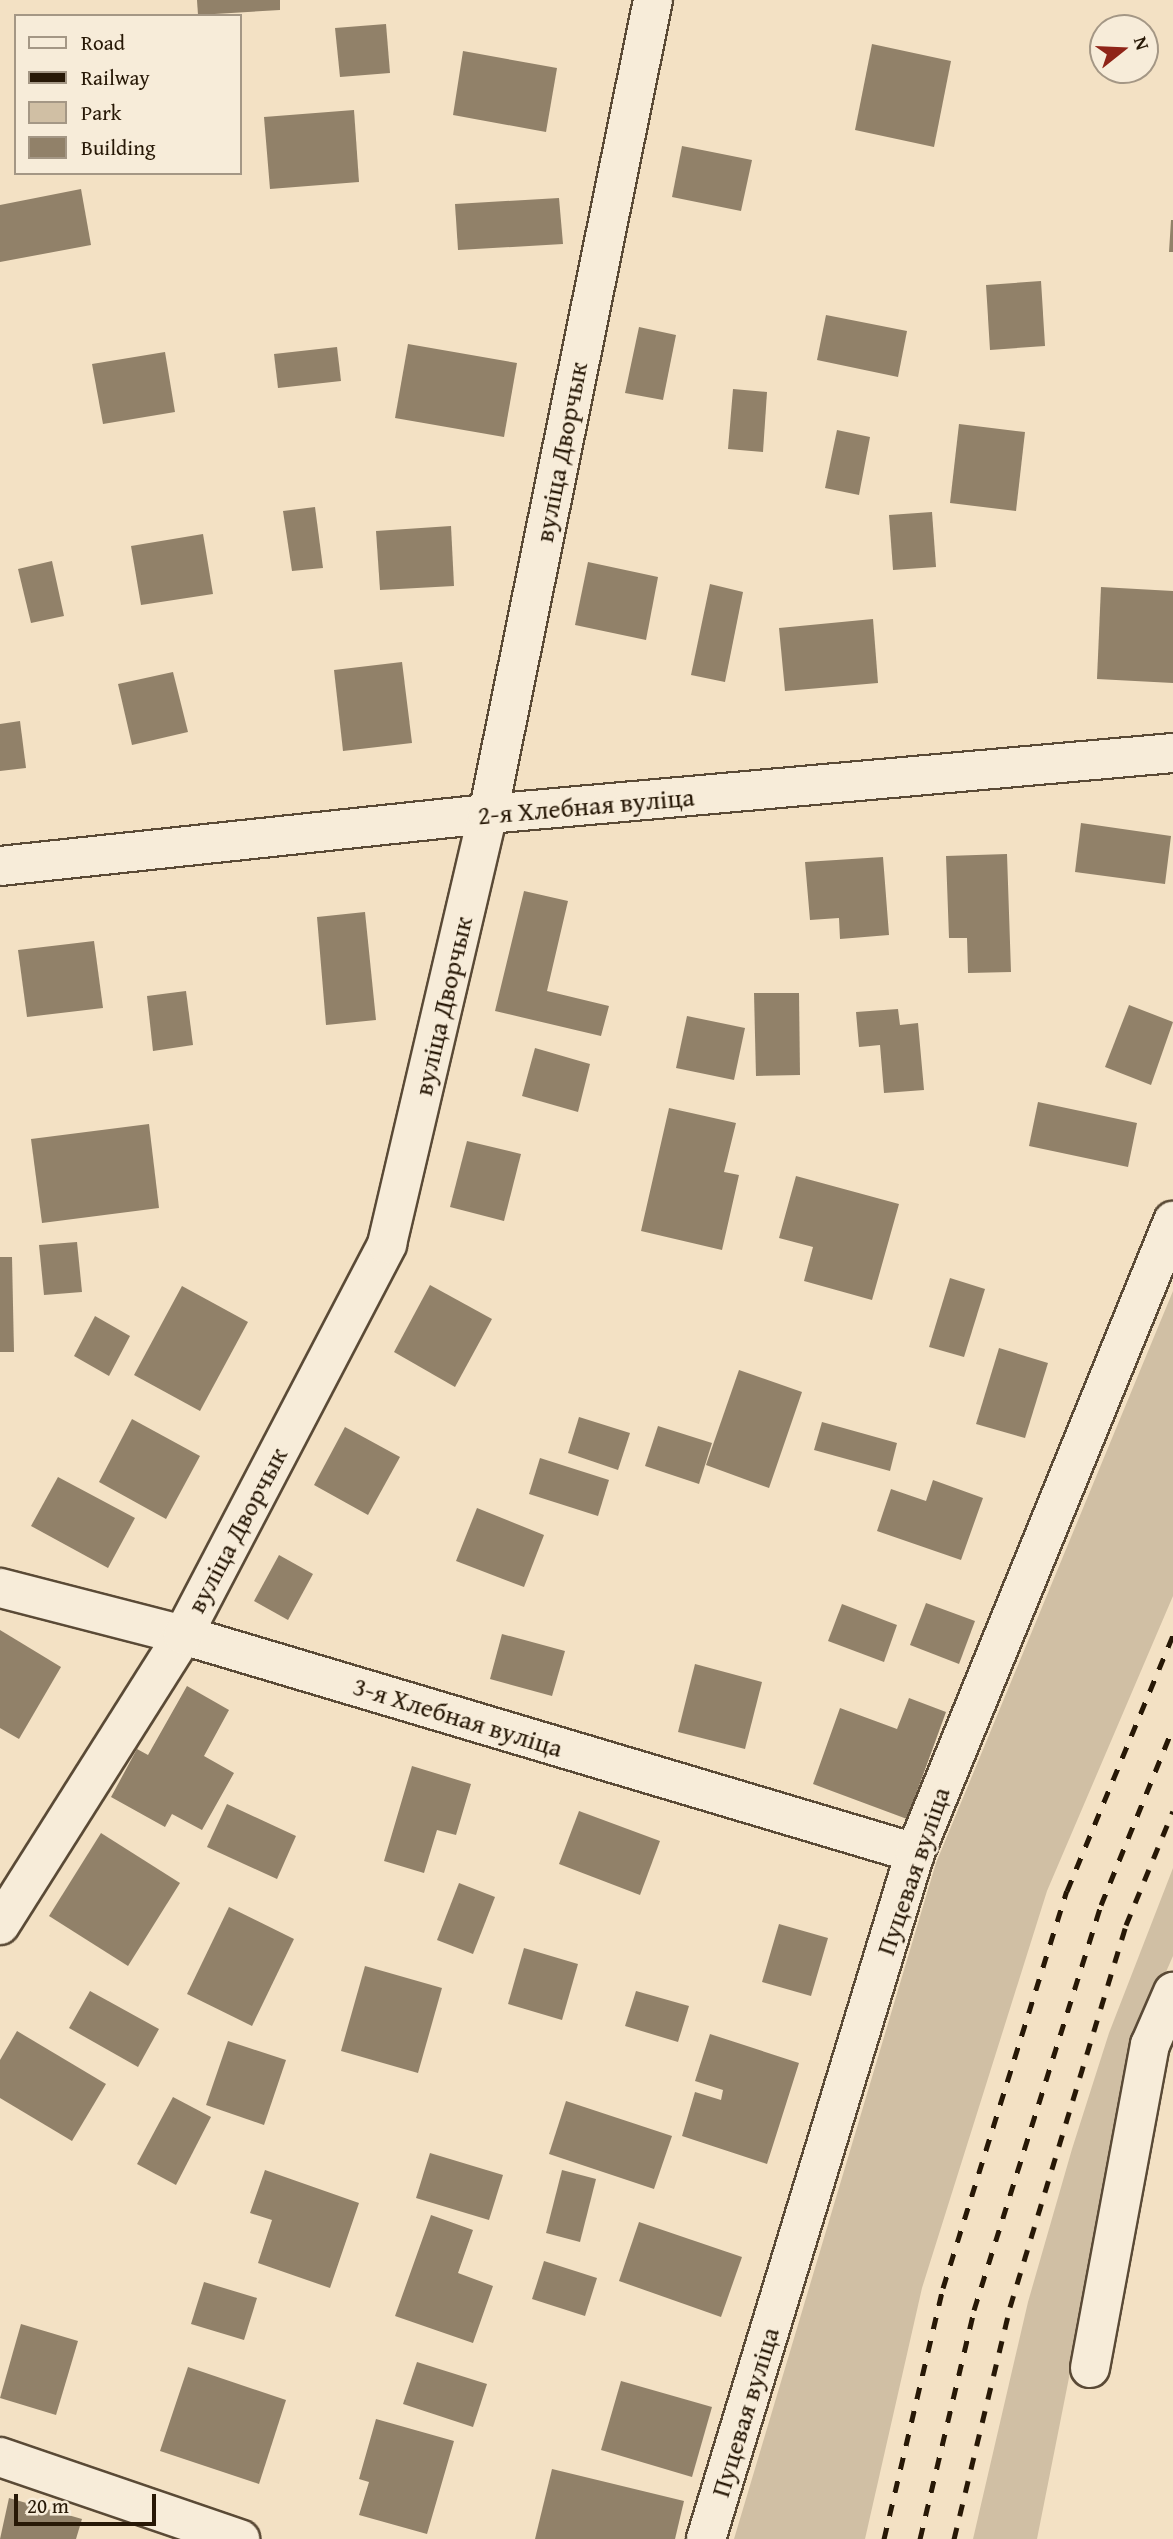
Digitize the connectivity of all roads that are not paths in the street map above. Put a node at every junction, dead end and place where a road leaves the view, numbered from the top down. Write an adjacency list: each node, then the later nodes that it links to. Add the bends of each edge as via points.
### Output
1 (653, 0): 3 (street, вуліца Дворчык)
2 (1173, 753): 3 (street, 2-я Хлебная вуліца)
3 (488, 814): 4 (street, 2-я Хлебная вуліца); 7 (street, вуліца Дворчык, via 387,1244)
4 (0, 866)
5 (1173, 1221): 8 (street, Пуцевая вуліца)
6 (0, 1588): 7 (street, 3-я Хлебная вуліца)
7 (183, 1635): 8 (street, 3-я Хлебная вуліца); 9 (street, вуліца Дворчык)
8 (915, 1853): 14 (street, Пуцевая вуліца)
9 (0, 1925)
10 (1173, 1992): 11 (street, via 1150,2045)
11 (1090, 2368)
12 (0, 2457): 13 (street)
13 (240, 2539)
14 (706, 2539)

